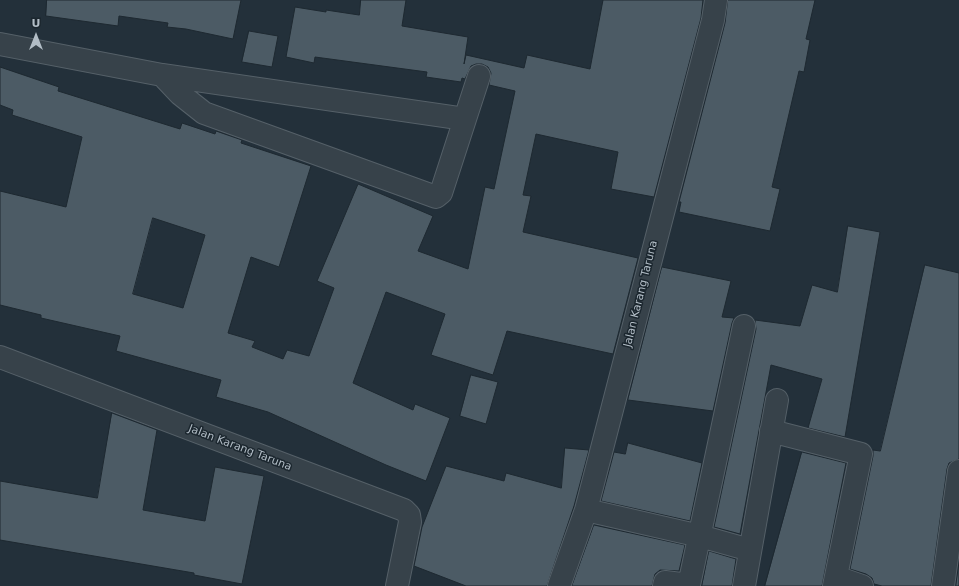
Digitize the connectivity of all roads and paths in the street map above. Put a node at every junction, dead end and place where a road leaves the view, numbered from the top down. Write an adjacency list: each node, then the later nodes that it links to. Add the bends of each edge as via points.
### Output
1 (716, 0): 11 (street, Jalan Karang Taruna, via 713,20)
2 (0, 44): 3 (street)
3 (162, 75): 5 (street); 5 (street, via 192,105 204,113 436,197 441,193)
4 (479, 76): 5 (street)
5 (465, 119)
6 (744, 326): 12 (street)
7 (0, 357): 15 (street, Jalan Karang Taruna, via 404,510 409,515 410,522)
8 (777, 400): 9 (street)
9 (772, 430): 13 (street); 14 (street, via 861,454)
10 (959, 471): 20 (street)
11 (586, 510): 12 (street); 16 (street, Jalan Karang Taruna)
12 (700, 536): 13 (street); 17 (street, via 688,584 665,582)
13 (750, 550): 18 (street)
14 (835, 582): 19 (street)
15 (398, 586)
16 (559, 586)
17 (664, 586)
18 (744, 586)
19 (862, 586)
20 (943, 586)

